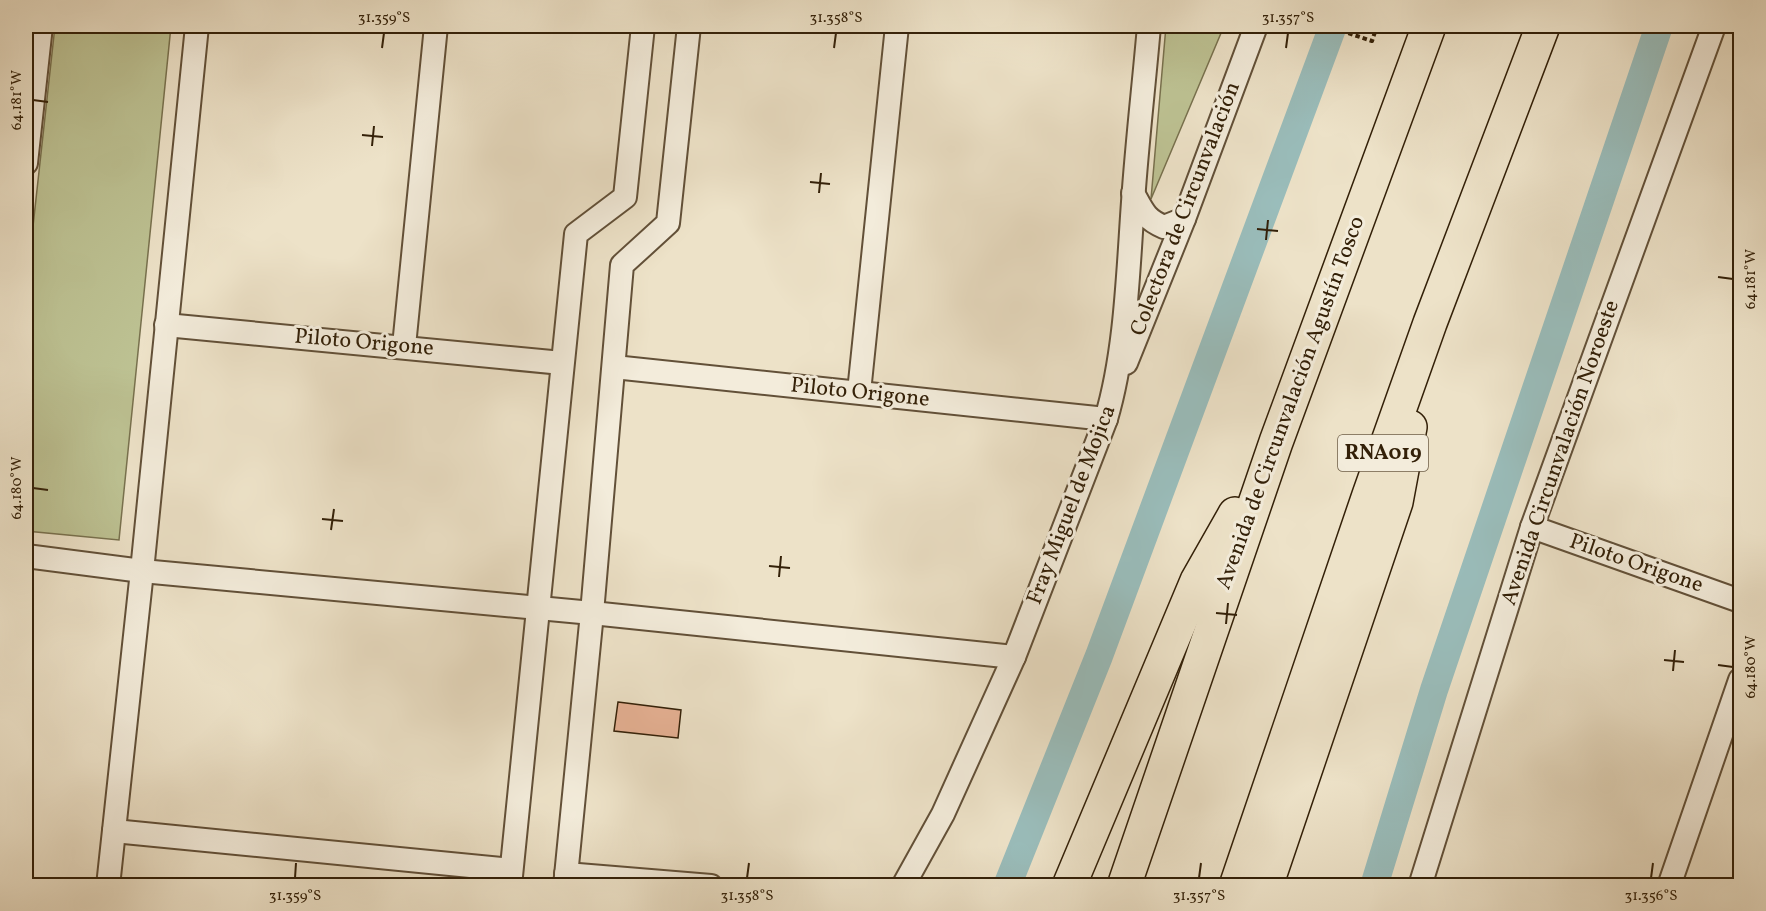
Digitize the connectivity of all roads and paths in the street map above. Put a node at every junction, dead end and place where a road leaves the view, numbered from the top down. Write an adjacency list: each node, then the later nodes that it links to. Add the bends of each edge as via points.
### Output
1 (41, 26): 16 (street)
2 (196, 26): 20 (street)
3 (436, 26): 21 (street)
4 (643, 26): 22 (street, via 625,197 576,234)
5 (689, 26): 23 (street, via 668,223 622,265)
6 (897, 26): 24 (street)
7 (1149, 26): 17 (street, Fray Miguel de Mojica)
8 (1256, 26): 18 (street, Colectora de Circunvalación)
9 (1327, 26): 10 (path, via 1372,41)
10 (1377, 26)
11 (1429, 26): 27 (highway, Avenida de Circunvalación Agustín Tosco)
12 (1543, 26): 19 (highway, RNA019)
13 (1581, 26): 14 (path)
14 (1587, 26)
15 (1714, 26): 28 (street, Avenida Circunvalación Noroeste)
16 (26, 163)
17 (1133, 193): 18 (street, via 1146,218 1164,226); 25 (street, Fray Miguel de Mojica, via 1127,289)
18 (1184, 219): 25 (street, Colectora de Circunvalación)
19 (1430, 323): 44 (highway, RNA019); 45 (highway, via 1396,502)
20 (166, 325): 21 (street, Piloto Origone); 30 (street)
21 (404, 346): 22 (street, Piloto Origone)
22 (562, 363): 32 (street)
23 (614, 367): 24 (street, Piloto Origone); 33 (street)
24 (859, 392): 26 (street, Piloto Origone)
25 (1114, 392): 26 (street, Fray Miguel de Mojica)
26 (1106, 419): 34 (street, Fray Miguel de Mojica)
27 (1276, 442): 42 (highway, via 1197,581); 43 (highway, Avenida de Circunvalación Agustín Tosco)
28 (1532, 527): 31 (street, Piloto Origone); 46 (street, Avenida Circunvalación Noroeste)
29 (26, 556): 30 (street)
30 (142, 572): 32 (street); 36 (street)
31 (1740, 601)
32 (539, 609): 33 (street); 37 (street)
33 (592, 613): 34 (street); 38 (street)
34 (1014, 657): 41 (street, Fray Miguel de Mojica, via 943,814)
35 (1740, 680): 47 (street)
36 (114, 831): 37 (street); 39 (street)
37 (511, 878)
38 (565, 880): 40 (street)
39 (108, 885)
40 (711, 885)
41 (903, 885)
42 (1069, 885)
43 (1124, 885)
44 (1236, 885)
45 (1266, 885)
46 (1420, 885)
47 (1668, 885)

